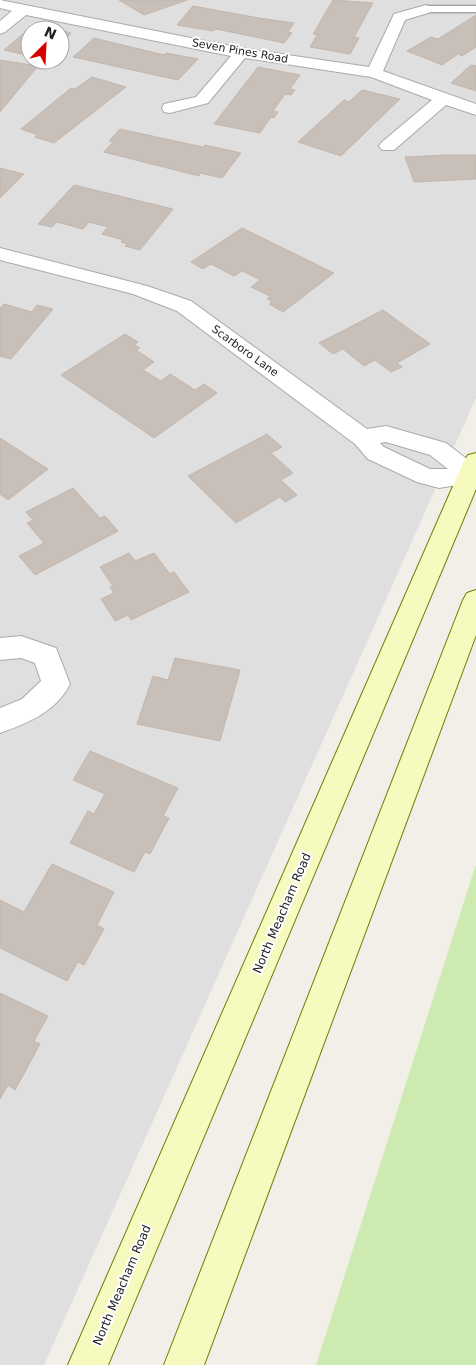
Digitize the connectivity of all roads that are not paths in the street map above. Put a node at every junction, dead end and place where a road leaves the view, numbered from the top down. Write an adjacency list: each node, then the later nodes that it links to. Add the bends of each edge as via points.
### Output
1 (0, 3): 5 (street, Seven Pines Road)
2 (86, 5): 6 (street)
3 (426, 9): 4 (lane); 9 (street, via 399,17)
4 (476, 9)
5 (23, 10): 6 (street, Seven Pines Road); 7 (street)
6 (68, 18): 8 (street, Seven Pines Road)
7 (0, 29)
8 (242, 53): 9 (street, Seven Pines Road); 11 (street, via 202,100)
9 (374, 73): 10 (street, Seven Pines Road)
10 (443, 99): 12 (street, Seven Pines Road); 13 (street)
11 (170, 108)
12 (476, 110)
13 (388, 146)
14 (0, 254): 15 (street, Scarboro Lane, via 140,290 184,306 363,438 376,453 439,479)
15 (474, 470): 19 (main road, North Meacham Road)
16 (476, 600): 20 (main road)
17 (0, 649): 18 (street, via 21,647 46,656 56,684 32,708)
18 (0, 721)
19 (88, 1365)
20 (184, 1365)

